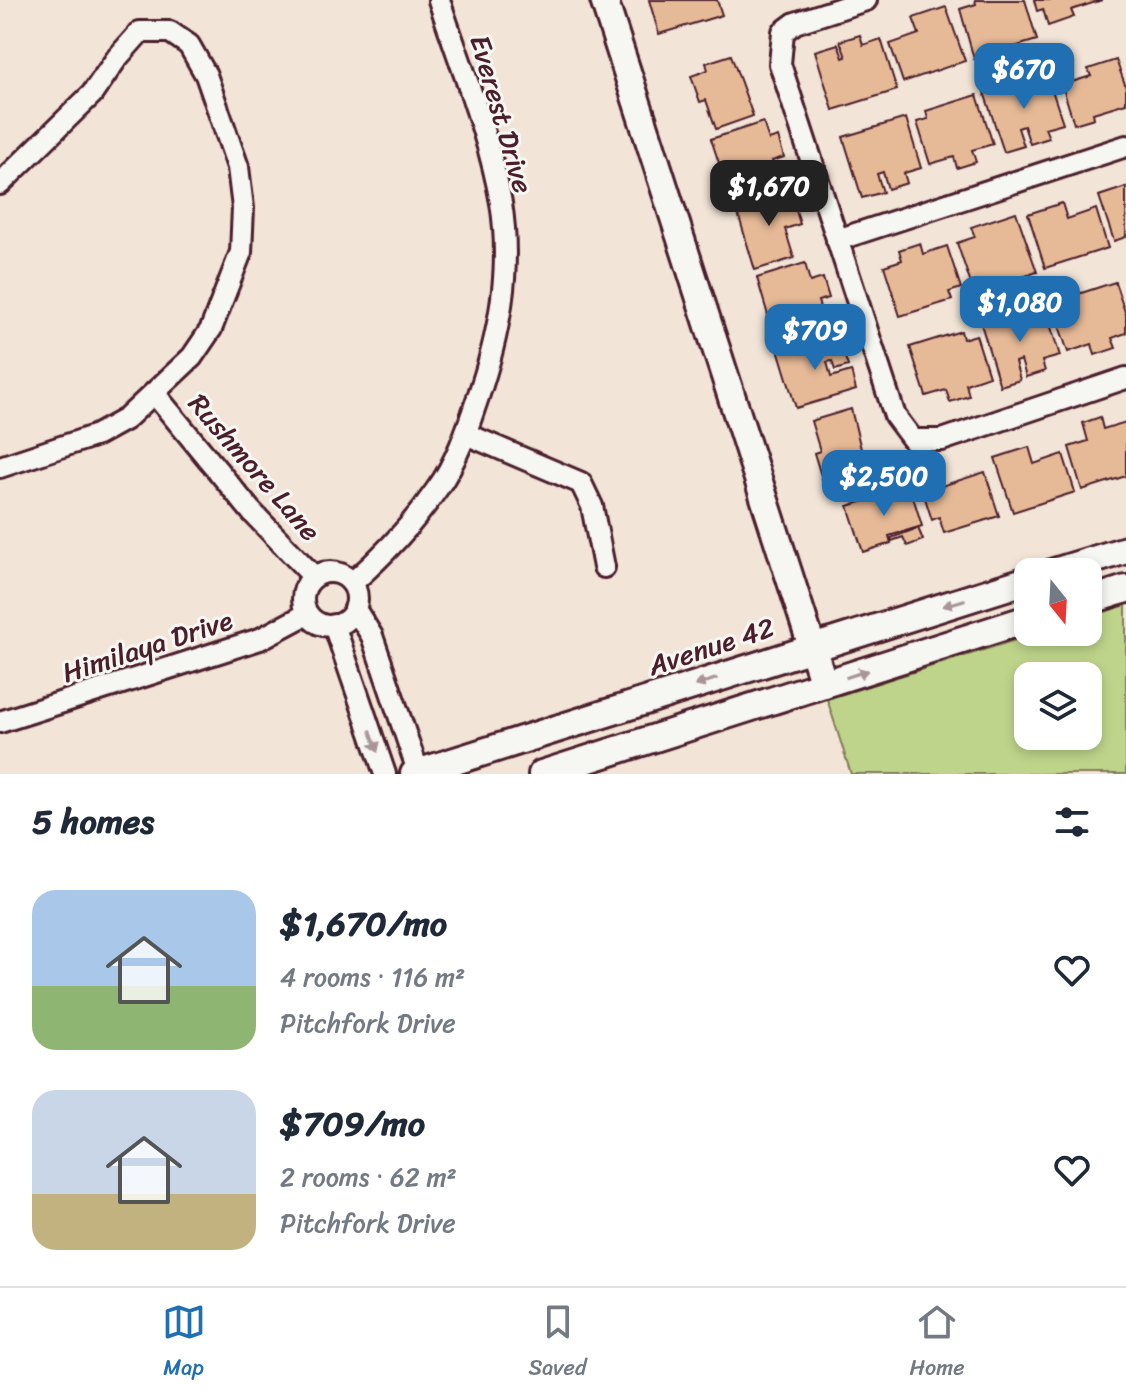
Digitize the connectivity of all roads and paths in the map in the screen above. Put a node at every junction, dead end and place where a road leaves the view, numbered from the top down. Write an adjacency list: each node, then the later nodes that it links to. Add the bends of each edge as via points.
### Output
1 (439, 0): 9 (street, Everest Drive, via 491,158 505,259 502,314)
2 (604, 0): 23 (street)
3 (866, 0): 6 (street, via 795,23 783,32 780,64)
4 (1126, 146): 6 (street)
5 (0, 184): 8 (street, via 92,94 140,32 170,32 189,45 206,75 238,167 241,252 211,329 192,357)
6 (837, 240): 7 (street, via 895,416 913,440 942,440)
7 (1126, 378)
8 (154, 393): 10 (street, via 126,419 97,435); 14 (street, Rushmore Lane, via 251,511)
9 (466, 434): 13 (street, via 581,483 592,506); 15 (street, Everest Drive, via 439,487 394,544)
10 (0, 467)
11 (1126, 550): 12 (street)
12 (1100, 558)
13 (604, 567)
14 (314, 577): 15 (street, Rushmore Lane, via 330,572); 20 (street, Rushmore Lane, via 303,599)
15 (352, 583): 19 (street)
16 (1014, 584): 23 (street, Avenue 42, one-way to 23)
17 (1126, 589): 18 (street)
18 (1102, 597)
19 (355, 609): 22 (street); 25 (street, via 372,636)
20 (307, 614): 22 (street, via 319,624); 27 (street, Himilaya Drive, via 260,639)
21 (1014, 623): 24 (street, one-way to 21)
22 (334, 625): 26 (street)
23 (813, 647): 24 (street); 28 (street, Avenue 42, one-way to 28)
24 (824, 684): 30 (street)
25 (390, 686): 26 (street); 28 (street)
26 (359, 697): 29 (street, one-way to 29)
27 (0, 722)
28 (417, 773)
29 (385, 774)
30 (542, 774)

